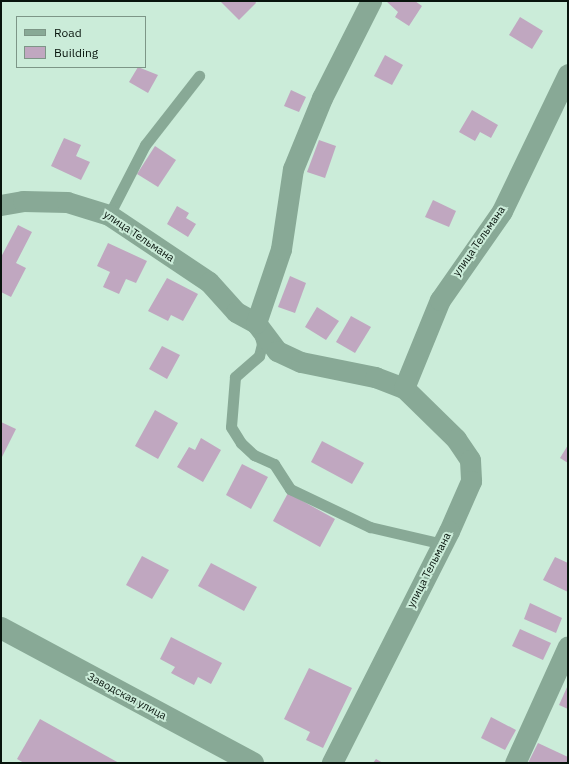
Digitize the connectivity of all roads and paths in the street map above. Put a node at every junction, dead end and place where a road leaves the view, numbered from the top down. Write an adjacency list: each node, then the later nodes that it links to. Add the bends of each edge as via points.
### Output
1 (371, 1): 6 (street, via 322,98 293,169 281,249)
2 (568, 74): 7 (street, улица Тельмана, via 502,211 440,300)
3 (199, 76): 5 (lane, via 145,145)
4 (1, 205): 5 (street, улица Тельмана, via 23,201 66,202)
5 (109, 215): 6 (street, улица Тельмана, via 209,282 236,312)
6 (256, 323): 7 (street, улица Тельмана, via 277,351 301,362 375,377); 8 (lane, via 262,344 259,356 235,377 232,400 231,427 241,443 254,455 274,464 290,488 370,527)
7 (404, 388): 8 (street, улица Тельмана, via 456,439 470,460 471,481)
8 (443, 544): 12 (street, улица Тельмана)
9 (1, 628): 11 (street, Заводская улица)
10 (568, 646): 13 (street)
11 (253, 763)
12 (332, 763)
13 (515, 763)

